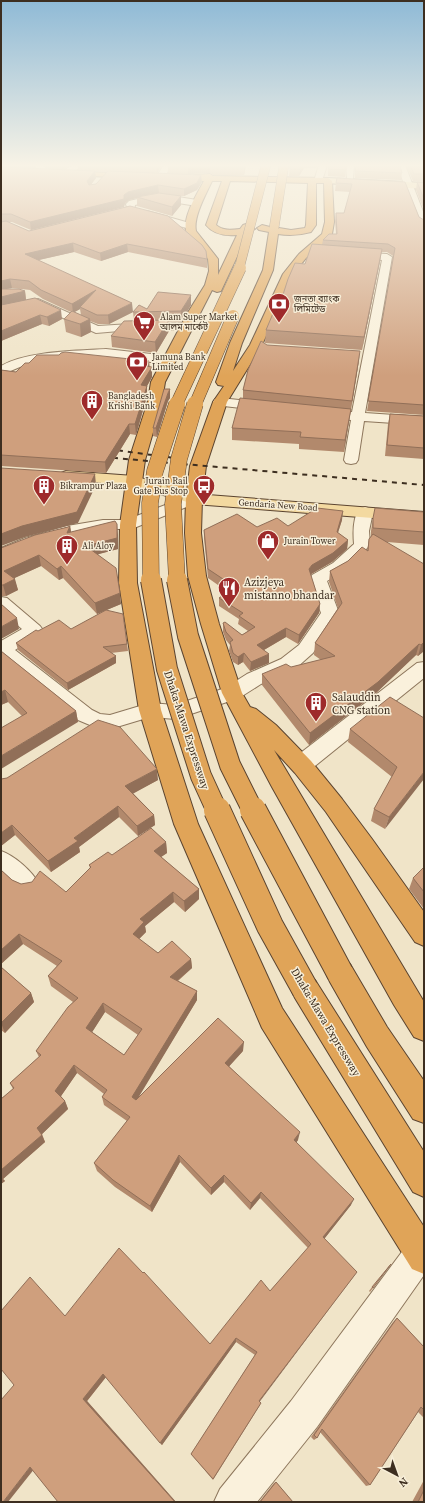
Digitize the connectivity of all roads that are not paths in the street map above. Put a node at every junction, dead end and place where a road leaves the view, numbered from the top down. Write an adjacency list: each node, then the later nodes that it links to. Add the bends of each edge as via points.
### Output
1 (194, 235): 16 (highway, via 215,264 210,285)
2 (205, 235): 7 (highway)
3 (246, 235): 11 (highway)
4 (267, 235): 12 (highway)
5 (314, 235): 12 (highway, via 283,262)
6 (325, 235): 8 (highway)
7 (215, 245)
8 (307, 252): 9 (street); 21 (highway, via 288,274 256,345)
9 (322, 253)
10 (344, 254): 18 (street, via 388,257)
11 (240, 267): 12 (highway); 22 (highway); 46 (highway, bridge, via 179,459 173,504 177,584 188,636 230,765 340,974 377,1037); 47 (highway, Dhaka-Mawa Expressway, bridge, via 175,407 155,470 150,503 151,579 167,669 201,776 270,926 305,988)
12 (268, 270): 21 (highway, via 236,343 221,388)
13 (28, 294): 14 (street)
14 (38, 302): 15 (street); 16 (street, via 96,330)
15 (1, 311)
16 (186, 326): 19 (highway)
17 (355, 355): 18 (street)
18 (368, 356): 25 (street)
19 (169, 360): 20 (street, via 106,353 26,360); 22 (highway, via 158,382)
20 (1, 371)
21 (222, 399): 23 (street); 30 (highway, via 198,466)
22 (155, 401): 29 (highway, via 137,460)
23 (281, 409)
24 (334, 415): 25 (street)
25 (357, 417): 26 (street); 27 (street)
26 (424, 421)
27 (351, 460)
28 (54, 475): 29 (main road, Gendaria New Road)
29 (134, 481): 30 (main road, Gendaria New Road); 33 (highway)
30 (194, 499): 31 (main road, Gendaria New Road); 33 (street); 37 (highway, via 193,533 197,576 210,624)
31 (365, 512): 32 (main road, Gendaria New Road); 37 (street, via 361,531 362,545 339,566 318,578 330,613 306,649 288,664 254,679)
32 (424, 517)
33 (128, 526): 34 (street, via 103,525 67,531 31,541); 38 (highway, via 128,583)
34 (1, 554)
35 (1, 602): 39 (street, via 34,630 2,649 85,715)
36 (424, 668): 41 (street)
37 (236, 699): 38 (street, via 176,712); 41 (highway); 45 (highway, via 280,782)
38 (150, 710): 39 (street, via 110,722); 48 (highway, via 186,824 272,1018)
39 (97, 721): 40 (street)
40 (78, 733)
41 (302, 764): 44 (highway, via 328,796)
42 (1, 861): 43 (street)
43 (27, 884)
44 (424, 934)
45 (424, 1027)
46 (424, 1108)
47 (424, 1180)
48 (422, 1254): 49 (street, via 304,1414)
49 (233, 1502)

